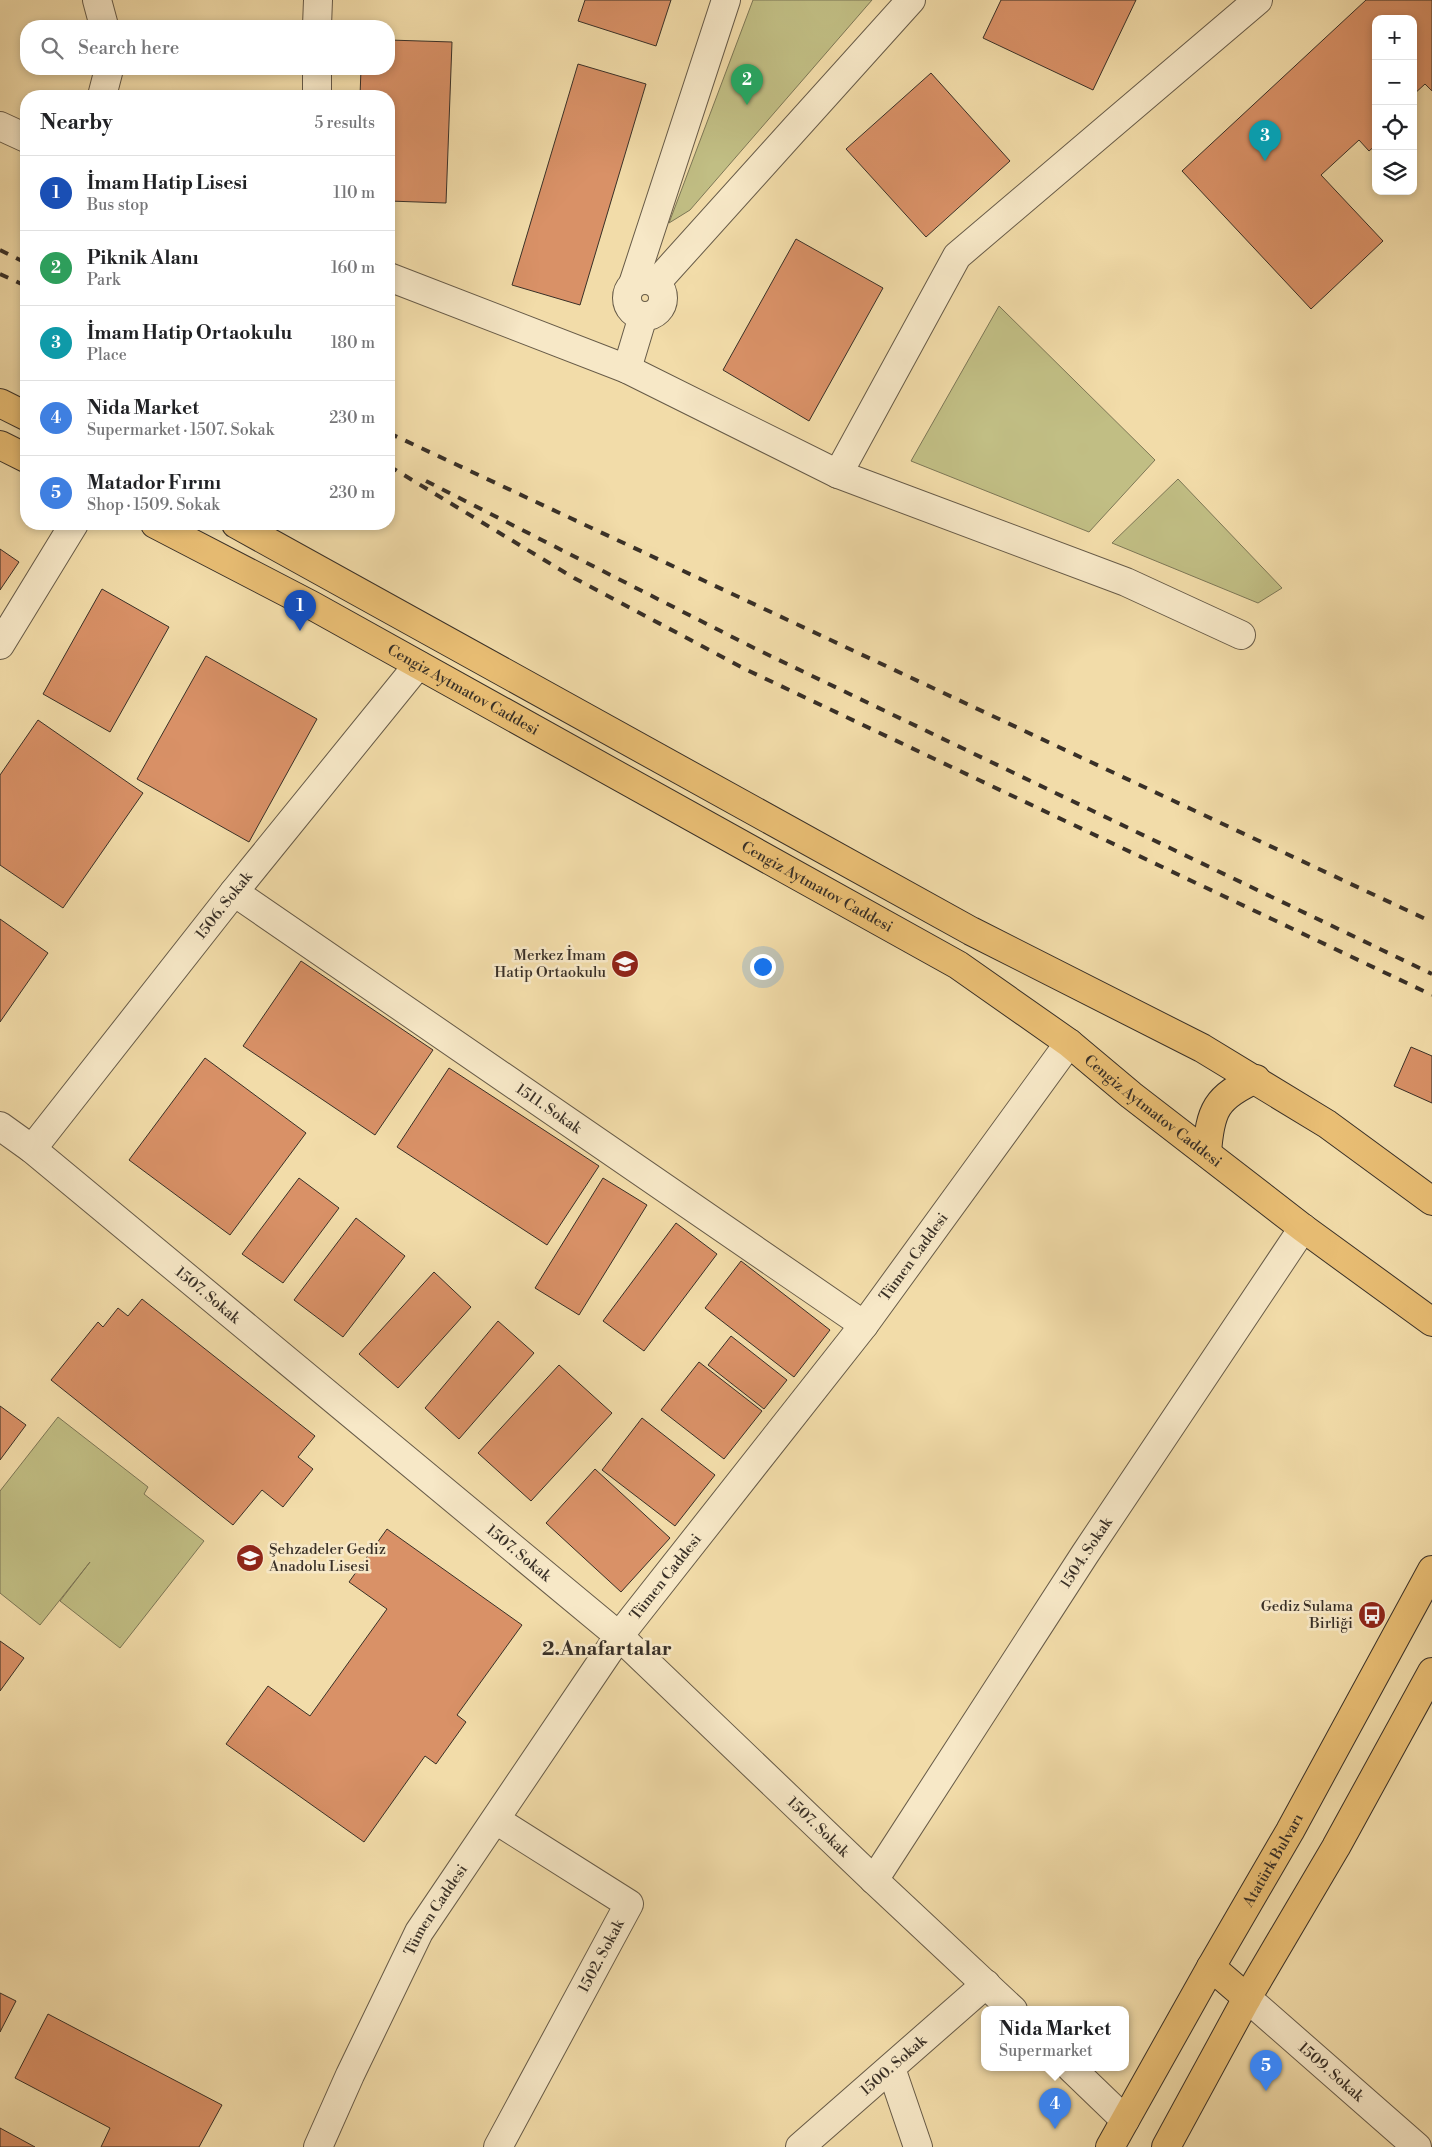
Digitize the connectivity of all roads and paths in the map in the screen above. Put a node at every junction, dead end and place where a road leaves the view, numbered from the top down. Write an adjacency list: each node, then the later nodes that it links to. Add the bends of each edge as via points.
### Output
1 (97, 0): 6 (street)
2 (318, 0): 7 (street)
3 (726, 0): 15 (street)
4 (911, 0): 15 (street)
5 (1258, 0): 21 (street, via 957,256)
6 (102, 20)
7 (317, 20)
8 (107, 75): 10 (street)
9 (317, 75): 11 (street)
10 (104, 90)
11 (317, 90)
12 (0, 126): 13 (street)
13 (20, 135)
14 (395, 279): 16 (street)
15 (644, 284): 16 (street, via 662,293 662,304 655,314 643,316)
16 (627, 369): 21 (street)
17 (0, 403): 18 (main road)
18 (20, 413)
19 (0, 445): 20 (main road)
20 (20, 455)
21 (838, 474): 25 (street, via 1126,582)
22 (70, 530): 26 (street)
23 (167, 530): 27 (main road, Cengiz Aytmatov Caddesi)
24 (247, 530): 30 (main road, via 962,926 1202,1048)
25 (1241, 635)
26 (0, 645)
27 (418, 665): 28 (street, 1506. Sokak); 29 (main road, Cengiz Aytmatov Caddesi, via 958,965)
28 (234, 892): 32 (street, 1506. Sokak); 37 (street, 1511. Sokak)
29 (1069, 1043): 33 (main road, Cengiz Aytmatov Caddesi); 37 (street, Tümen Caddesi)
30 (1256, 1079): 33 (main road, via 1232,1090 1216,1109 1209,1126); 34 (main road, via 1327,1124)
31 (0, 1126): 32 (street, 1507. Sokak)
32 (32, 1149): 39 (street, 1507. Sokak)
33 (1207, 1153): 35 (main road, Cengiz Aytmatov Caddesi)
34 (1432, 1201)
35 (1303, 1228): 36 (main road, Cengiz Aytmatov Caddesi); 42 (street, 1504. Sokak, via 1085,1554)
36 (1432, 1322)
37 (864, 1325): 39 (street, Tümen Caddesi)
38 (1432, 1570): 43 (main road, Atatürk Bulvarı, via 1290,1831)
39 (619, 1636): 41 (street, Tümen Caddesi); 42 (street, 1507. Sokak)
40 (1432, 1672): 45 (main road, via 1336,1847)
41 (496, 1820): 50 (street, Tümen Caddesi, via 419,1932); 51 (street, 1502. Sokak, via 629,1904)
42 (874, 1880): 44 (street, 1507. Sokak)
43 (1211, 1967): 45 (main road); 49 (main road, Atatürk Bulvarı)
44 (986, 1984): 46 (street, 1507. Sokak); 47 (street, 1500. Sokak)
45 (1247, 1998): 55 (main road); 56 (street, 1509. Sokak)
46 (1009, 2006)
47 (891, 2068): 52 (street, 1500. Sokak); 53 (street)
48 (1074, 2071): 49 (street)
49 (1124, 2120): 54 (main road, Atatürk Bulvarı)
50 (318, 2147)
51 (498, 2147)
52 (800, 2147)
53 (918, 2147)
54 (1110, 2147)
55 (1166, 2147)
56 (1417, 2147)

